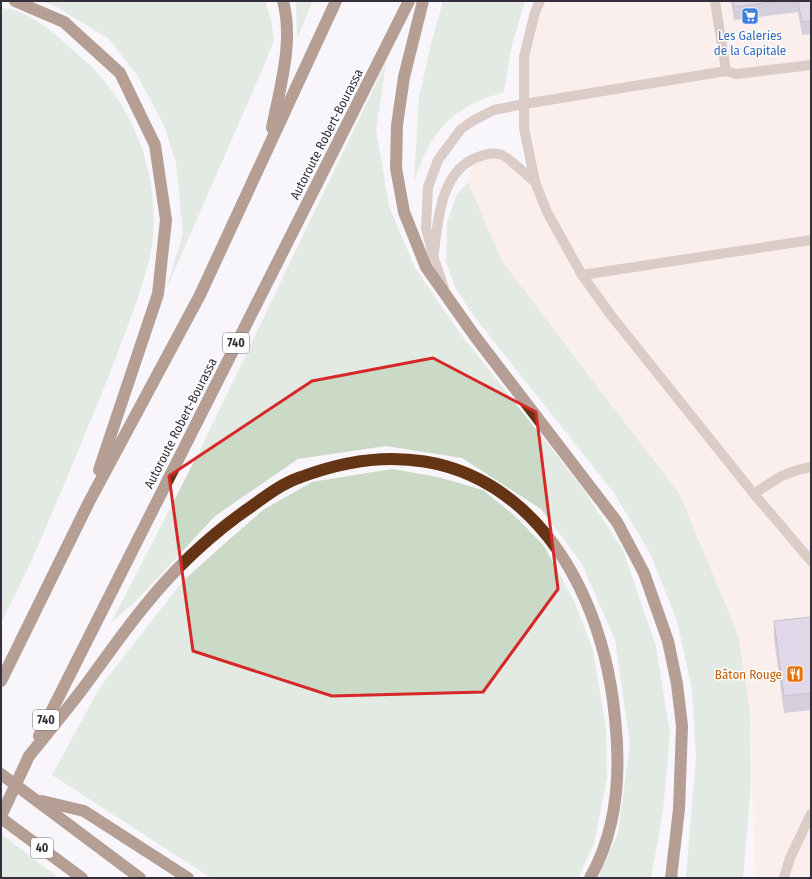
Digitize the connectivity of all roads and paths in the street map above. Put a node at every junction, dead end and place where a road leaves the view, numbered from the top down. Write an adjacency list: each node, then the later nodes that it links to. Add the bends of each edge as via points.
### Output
1 (15, 1): 19 (highway, via 64,22 120,73 155,145 166,220 158,294)
2 (283, 1): 11 (highway, via 287,34 285,58)
3 (336, 1): 11 (highway)
4 (409, 1): 22 (highway, Autoroute Robert-Bourassa / 740)
5 (423, 1): 16 (highway, via 404,77 397,125 396,168 404,212 426,267)
6 (540, 1): 10 (street, via 524,57)
7 (715, 1): 9 (street)
8 (811, 64): 9 (street, via 736,74)
9 (726, 71): 10 (street)
10 (524, 104): 12 (street, via 524,128); 14 (street, via 494,110 474,120 461,129 438,160 428,187 426,228)
11 (269, 144): 19 (highway, via 200,295)
12 (535, 182): 14 (street, via 503,155 489,153 473,159 454,174 439,210); 15 (street)
13 (811, 240): 15 (street)
14 (434, 258): 16 (street)
15 (582, 275): 18 (street, via 610,314)
16 (449, 301): 31 (highway, via 617,522 644,573 668,641 682,726 679,809)
17 (811, 467): 18 (street, via 779,476)
18 (754, 494): 20 (street)
19 (89, 502): 21 (highway)
20 (811, 561)
21 (1, 681)
22 (29, 756): 26 (highway, Autoroute Robert-Bourassa / 740, bridge); 30 (highway, via 144,607 182,565 223,526 267,495 298,478 348,462 387,458 430,462 460,471 498,490 530,515 555,545 575,576 592,614 605,653 614,699 618,746 617,794 610,831)
23 (1, 774): 24 (highway)
24 (36, 800): 28 (highway); 29 (highway, via 84,811)
25 (811, 814): 32 (street, via 790,858)
26 (1, 817): 27 (highway, 40)
27 (82, 878)
28 (140, 878)
29 (188, 878)
30 (590, 878)
31 (671, 878)
32 (784, 878)

